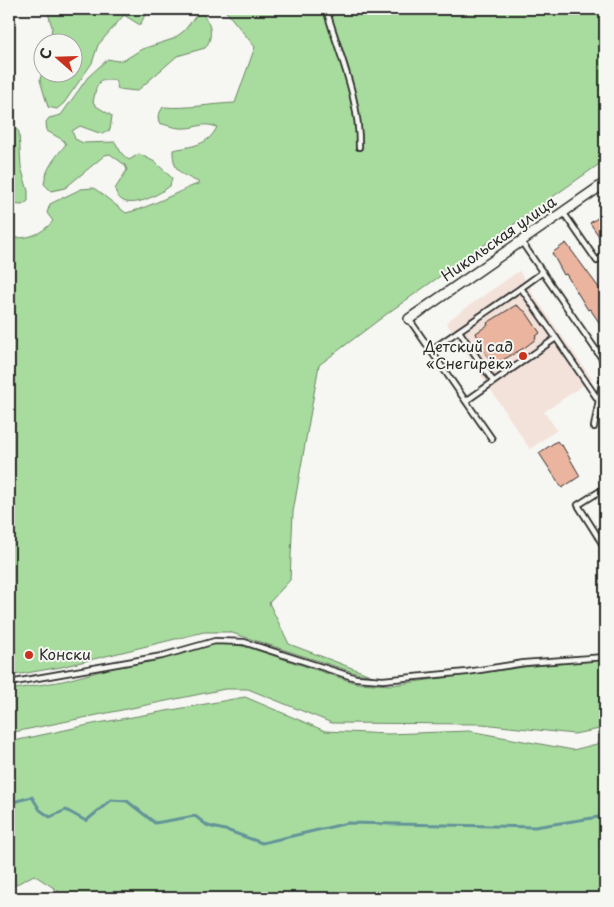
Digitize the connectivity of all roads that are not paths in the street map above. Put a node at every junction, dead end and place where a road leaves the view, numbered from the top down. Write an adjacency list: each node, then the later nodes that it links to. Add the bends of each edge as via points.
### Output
1 (326, 9): 2 (lane, via 359,126)
2 (359, 147)
3 (605, 183): 4 (street, Никольская улица)
4 (563, 212): 5 (street, Никольская улица); 6 (lane, via 597,260)
5 (521, 241): 7 (lane); 9 (street, Никольская улица)
6 (605, 255)
7 (543, 272): 8 (lane); 13 (lane)
8 (521, 288): 10 (lane); 11 (lane)
9 (409, 319): 12 (lane)
10 (458, 331): 12 (lane); 14 (lane)
11 (556, 338): 14 (lane); 16 (lane)
12 (431, 350): 15 (lane)
13 (605, 365): 16 (lane)
14 (493, 381): 15 (lane)
15 (466, 401): 18 (lane)
16 (599, 401): 17 (lane)
17 (594, 427)
18 (492, 439)
19 (605, 488): 20 (lane, via 578,505)
20 (605, 550)
21 (605, 657): 22 (lane, via 383,680 356,678 244,642 215,640 162,656)
22 (9, 683)

